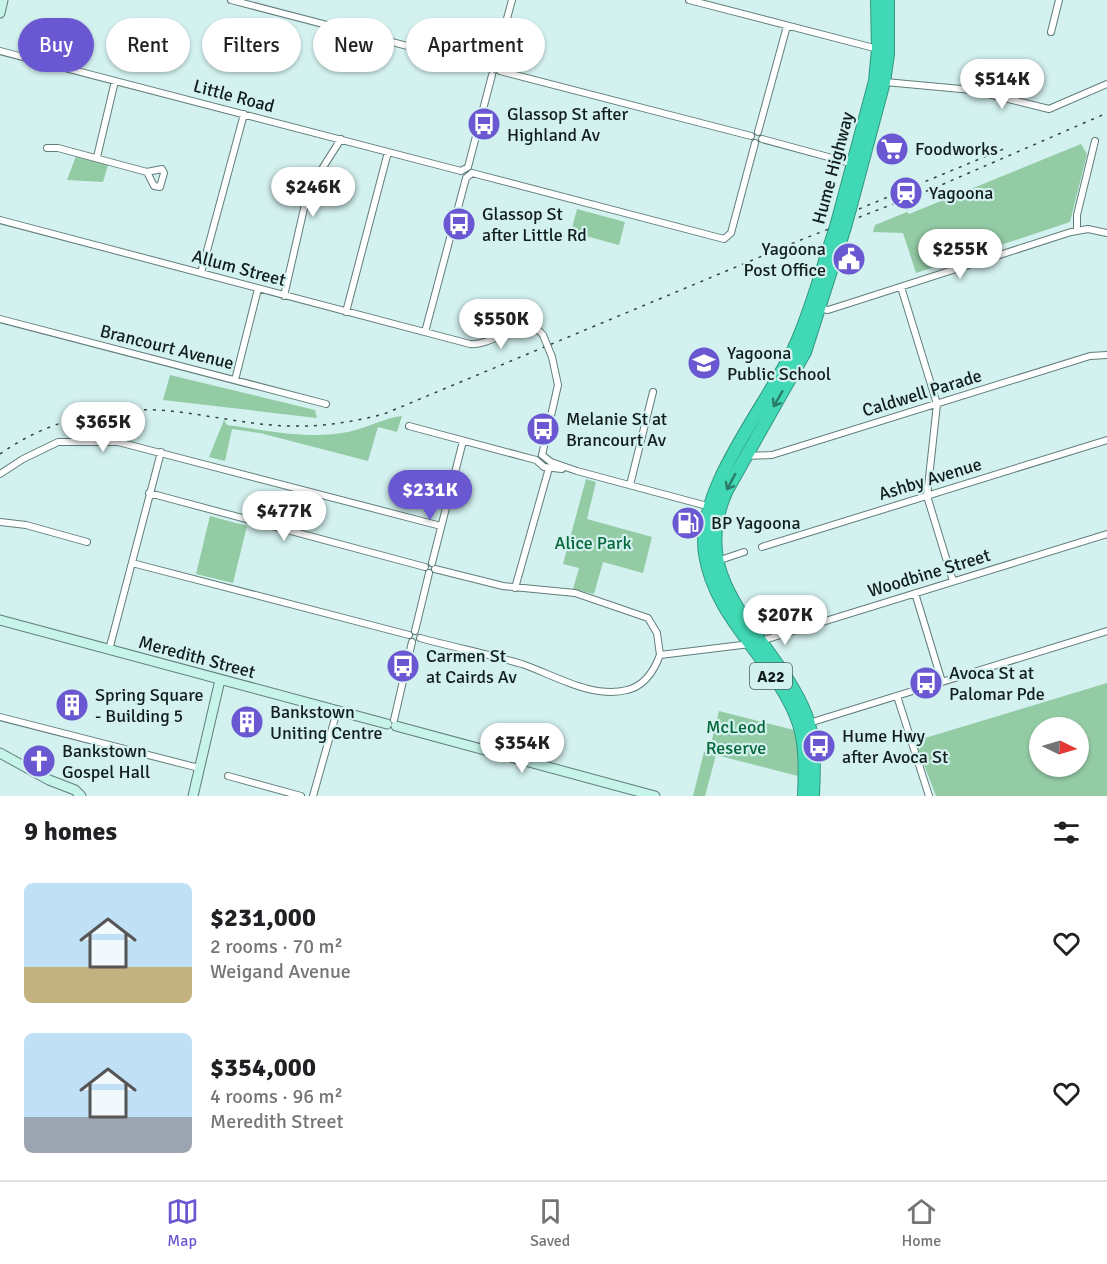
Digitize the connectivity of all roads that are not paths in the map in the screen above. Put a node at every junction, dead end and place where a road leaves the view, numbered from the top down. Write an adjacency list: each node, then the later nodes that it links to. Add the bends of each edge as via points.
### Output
1 (3, 0): 8 (street)
2 (231, 0): 12 (street)
3 (512, 0): 9 (street)
4 (689, 0): 10 (street)
5 (877, 0): 13 (highway, Hume Highway / A22)
6 (888, 0): 20 (highway, Hume Highway / A22, via 888,54)
7 (1059, 0): 11 (street)
8 (0, 13)
9 (507, 18)
10 (787, 26): 13 (street); 23 (street)
11 (1051, 32)
12 (406, 46)
13 (878, 49): 20 (highway, Hume Highway / A22)
14 (0, 51): 19 (street, Little Road)
15 (490, 72): 18 (street)
16 (498, 72): 18 (street)
17 (504, 72): 24 (street)
18 (492, 75): 33 (street)
19 (115, 81): 22 (street, Little Road); 31 (street)
20 (879, 81): 21 (street, via 972,90 1049,109); 32 (highway, Hume Highway / A22)
21 (1107, 84)
22 (244, 114): 26 (street, Little Road); 41 (street)
23 (758, 132): 24 (street); 25 (street)
24 (751, 136): 28 (street)
25 (762, 139): 28 (street); 32 (street)
26 (341, 140): 30 (street, Little Road); 44 (street, via 308,191)
27 (1095, 141): 39 (street)
28 (755, 143): 36 (street, via 731,233 721,239)
29 (47, 148): 31 (street)
30 (388, 152): 34 (street, Little Road); 46 (street)
31 (97, 157): 35 (street)
32 (858, 165): 45 (highway, Hume Highway / A22, bridge)
33 (468, 167): 34 (street); 36 (street)
34 (462, 171): 37 (street)
35 (147, 172)
36 (472, 173): 37 (street)
37 (466, 178): 48 (street)
38 (0, 220): 41 (street, Allum Street)
39 (1077, 230): 40 (street); 42 (street)
40 (1107, 233)
41 (201, 273): 43 (street, Allum Street)
42 (901, 287): 45 (street, via 828,310); 53 (street)
43 (258, 289): 44 (street, Allum Street); 50 (street)
44 (284, 296): 46 (street, Allum Street)
45 (815, 307): 58 (highway, Hume Highway / A22, one-way to 58, via 801,361); 66 (highway, Hume Highway / A22, via 721,479)
46 (346, 312): 48 (street, Allum Street)
47 (0, 319): 50 (street, Brancourt Avenue)
48 (425, 332): 59 (street, Allum Street, bridge, via 470,344 484,344 526,326 543,335 558,385)
49 (1107, 355): 53 (street, Caldwell Parade, via 1090,356)
50 (235, 380): 52 (street, Brancourt Avenue)
51 (653, 392): 63 (street)
52 (327, 404)
53 (937, 404): 58 (street, Caldwell Parade, via 771,455); 65 (street)
54 (409, 426): 56 (street)
55 (1107, 440): 65 (street, Ashby Avenue)
56 (463, 441): 59 (street); 68 (street)
57 (160, 452): 62 (street, via 118,442 68,440 32,454); 64 (street); 68 (street)
58 (746, 456): 66 (highway, Hume Highway / A22, one-way to 66)
59 (541, 460): 60 (street); 61 (street)
60 (549, 468): 61 (street); 77 (street)
61 (577, 471): 63 (street)
62 (0, 474)
63 (630, 485): 66 (street)
64 (149, 493): 74 (street); 75 (street)
65 (927, 496): 71 (street, Ashby Avenue); 76 (street)
66 (713, 507): 73 (highway, Hume Highway / A22); 84 (highway, Hume Highway / A22, via 704,534 707,566 721,603)
67 (0, 522): 70 (street)
68 (441, 526): 75 (street)
69 (1107, 534): 76 (street, Woodbine Street)
70 (87, 542)
71 (762, 547)
72 (744, 552): 73 (street)
73 (716, 561): 84 (highway, Hume Highway / A22)
74 (132, 563): 81 (street); 85 (street)
75 (430, 568): 77 (street); 81 (street)
76 (953, 581): 78 (street, Woodbine Street)
77 (515, 588): 86 (street, via 575,593 648,618 657,633)
78 (915, 593): 84 (street, Woodbine Street); 88 (street)
79 (0, 620): 85 (street, Meredith Street)
80 (1107, 631): 88 (street)
81 (412, 633): 82 (street); 83 (street)
82 (420, 638): 83 (street); 86 (street, via 521,664 579,686 611,691 640,685)
83 (412, 642): 92 (street)
84 (755, 643): 86 (street, Woodbine Street); 93 (highway, Hume Highway / A22, via 789,683); 102 (highway, Hume Highway / A22, via 799,724)
85 (110, 650): 87 (street, Meredith Street)
86 (660, 655)
87 (220, 680): 90 (street, Meredith Street); 95 (street)
88 (942, 682): 89 (street)
89 (897, 696): 93 (street); 104 (street)
90 (337, 711): 92 (street, Meredith Street); 100 (street)
91 (0, 717): 95 (street)
92 (392, 723): 101 (street, Meredith Street)
93 (808, 723): 103 (highway, Hume Highway / A22, via 814,748)
94 (0, 753): 97 (street)
95 (200, 768): 98 (street)
96 (228, 776): 99 (street)
97 (73, 794)
98 (193, 796)
99 (301, 796)
100 (314, 796)
101 (655, 796)
102 (804, 796)
103 (813, 796)
104 (929, 796)

